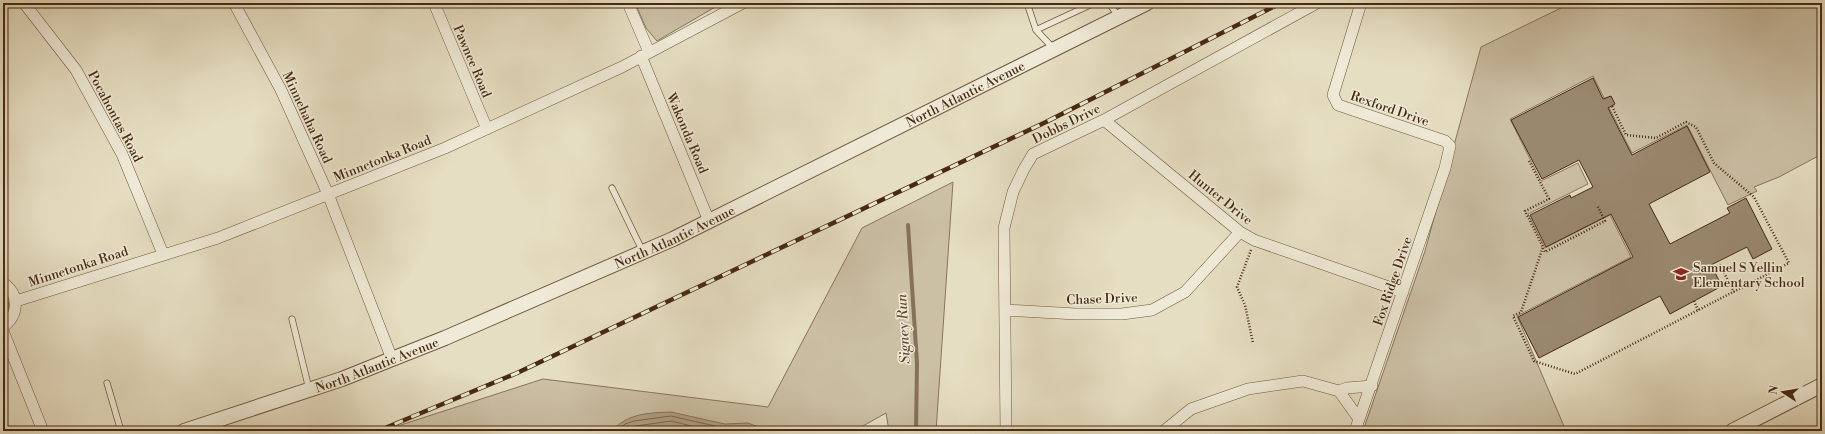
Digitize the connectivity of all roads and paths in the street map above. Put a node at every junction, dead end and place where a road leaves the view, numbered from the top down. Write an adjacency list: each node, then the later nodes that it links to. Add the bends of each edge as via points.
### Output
1 (24, 3): 29 (street, Pocahontas Road, via 76,70 122,154)
2 (234, 3): 22 (street, Minnehaha Road, via 281,90)
3 (434, 3): 18 (street, Pawnee Road)
4 (628, 3): 15 (street, Wakonda Road)
5 (743, 3): 15 (street, Minnetonka Road)
6 (1026, 3): 13 (lane)
7 (1094, 3): 13 (lane)
8 (1109, 3): 12 (lane)
9 (1147, 3): 12 (street, North Atlantic Avenue)
10 (1317, 3): 17 (street, Dobbs Drive)
11 (1361, 3): 19 (street, Rexford Drive, via 1333,95 1338,105)
12 (1118, 17): 14 (street, North Atlantic Avenue)
13 (1036, 30): 14 (lane)
14 (1054, 49): 24 (street, North Atlantic Avenue)
15 (645, 54): 18 (street, Minnetonka Road); 24 (street, Wakonda Road)
16 (1612, 106): 33 (path, via 1626,135 1656,138 1686,122 1696,127 1714,163 1754,197 1789,263)
17 (1104, 120): 25 (street, Hunter Drive); 36 (street, Dobbs Drive, via 1033,154 1024,169 1013,192 1004,228)
18 (487, 129): 22 (street, Minnetonka Road)
19 (1445, 141): 32 (street, Fox Ridge Drive, via 1450,146 1445,168)
20 (1529, 161): 27 (path, via 1549,199 1525,211)
21 (612, 188): 28 (lane)
22 (328, 194): 29 (street, Minnetonka Road, via 218,238); 42 (street, Minnehaha Road)
23 (1597, 205): 27 (path, via 1605,221 1545,252)
24 (709, 221): 28 (street, North Atlantic Avenue)
25 (1240, 232): 26 (street, Hunter Drive); 36 (street, Chase Drive, via 1185,292 1152,310 1076,314)
26 (1254, 240): 32 (street, Hunter Drive); 41 (path, via 1237,287 1245,305)
27 (1543, 247): 37 (path, via 1521,312 1513,316 1534,361 1575,374)
28 (642, 252): 42 (street, North Atlantic Avenue)
29 (163, 254): 34 (street, Minnetonka Road)
30 (1708, 267): 33 (path, via 1709,270 1720,265)
31 (3, 283): 34 (street, via 13,293)
32 (1403, 292): 45 (street, Fox Ridge Drive)
33 (1734, 292): 37 (path)
34 (16, 301): 39 (street, via 13,316)
35 (1694, 301): 37 (path)
36 (1006, 310): 54 (street, Dobbs Drive)
37 (1698, 310)
38 (292, 319): 46 (lane)
39 (3, 327)
40 (3, 331): 51 (street)
41 (1253, 343)
42 (392, 359): 46 (street, North Atlantic Avenue)
43 (107, 382): 52 (lane)
44 (1822, 385): 49 (street)
45 (1372, 386): 47 (street); 48 (street, Fox Ridge Drive)
46 (309, 390): 53 (street, North Atlantic Avenue)
47 (1339, 391): 48 (street); 55 (street, via 1303,381 1248,389 1190,409)
48 (1359, 419): 56 (street, Fox Ridge Drive)
49 (1754, 426): 57 (street)
50 (1822, 430): 58 (lane)
51 (43, 431)
52 (121, 431)
53 (184, 431)
54 (1006, 431)
55 (1164, 431)
56 (1355, 431)
57 (1732, 431)
58 (1819, 431)

